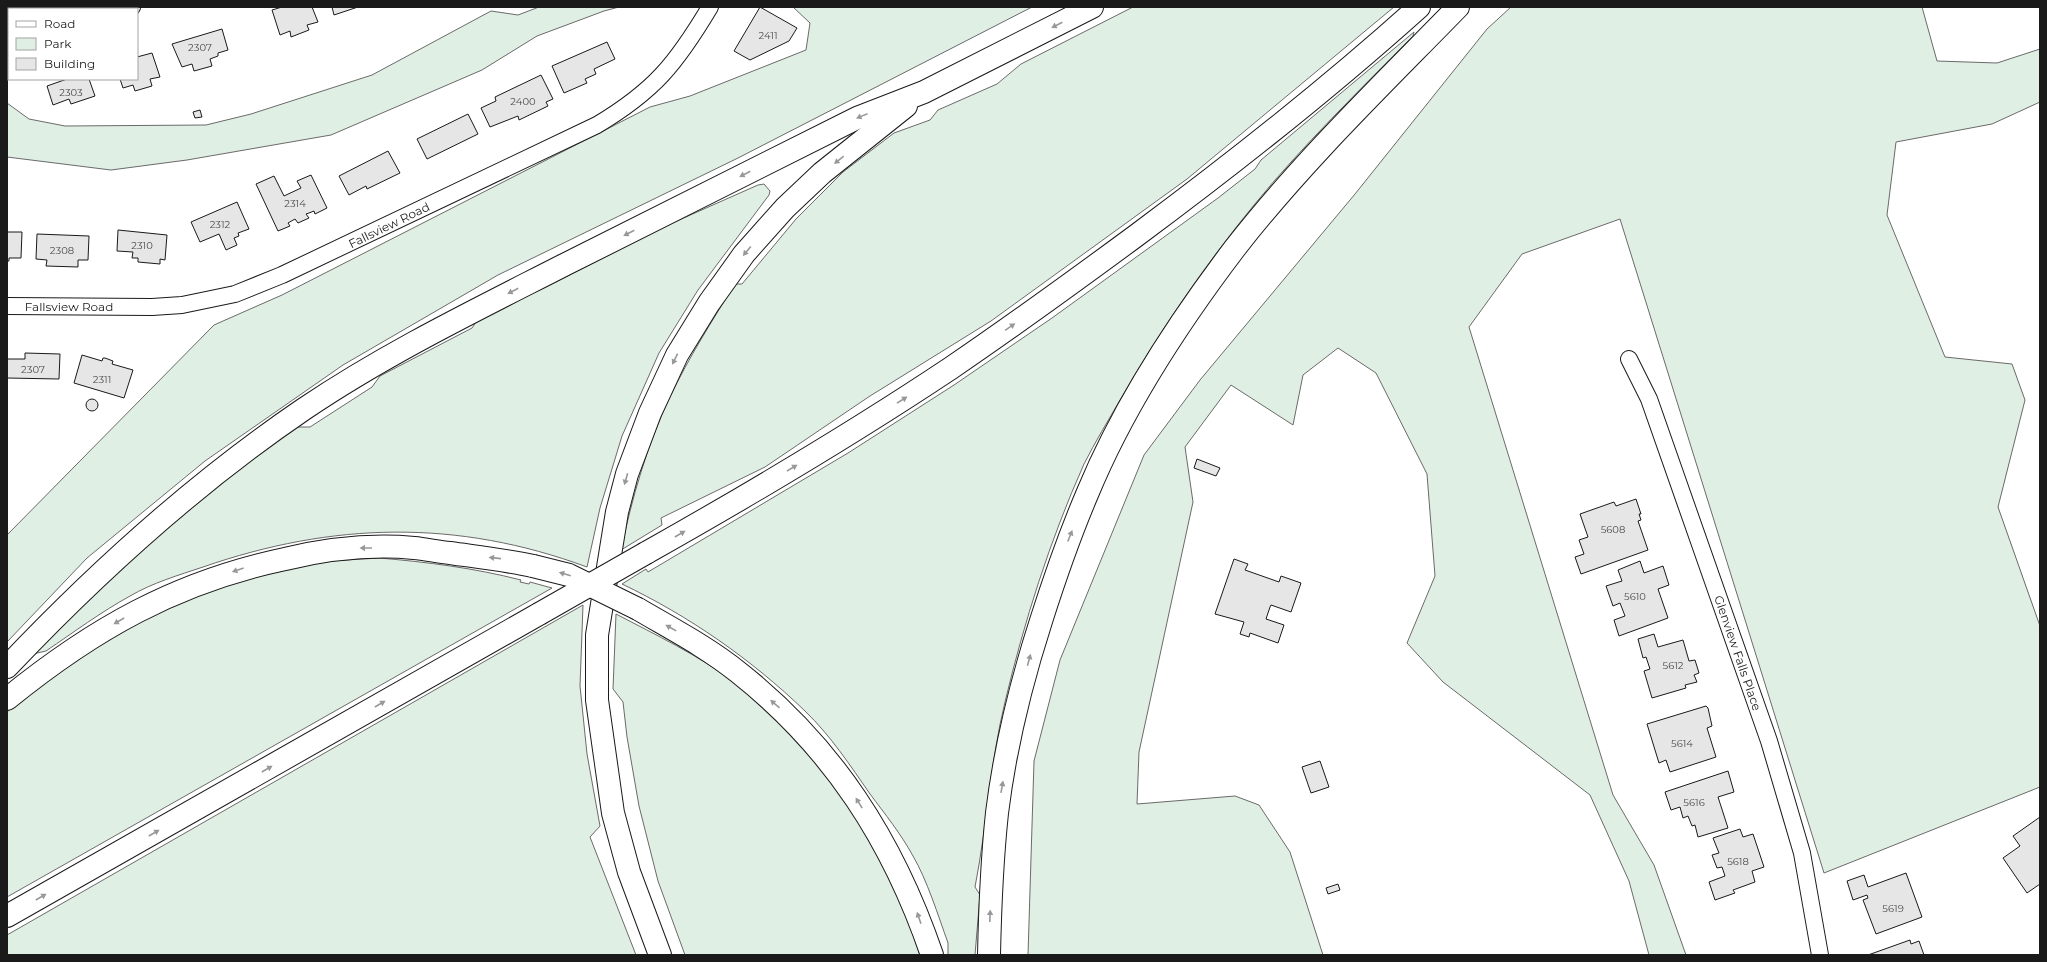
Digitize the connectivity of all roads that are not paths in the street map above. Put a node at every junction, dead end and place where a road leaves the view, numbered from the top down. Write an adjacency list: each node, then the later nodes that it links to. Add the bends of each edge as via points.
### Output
1 (710, 7): 6 (street, Fallsview Road, via 670,68 654,86 624,109 597,125 282,275 235,294 182,305)
2 (1092, 7): 5 (highway, one-way to 5)
3 (1419, 7): 10 (highway, one-way to 3, bridge, via 646,554 906,397 1048,301 1207,183 1301,108)
4 (1458, 7): 13 (highway, one-way to 4, via 998,812 1011,732 1030,656 1061,558 1089,489 1117,431 1148,375 1189,312 1236,248 1282,192)
5 (924, 92): 8 (highway, one-way to 8, via 857,118 458,319 388,356 324,396 231,462 155,522 107,565); 11 (highway, one-way to 11, via 822,173 785,208 744,254 708,303 677,355 650,413 627,474 616,512 597,635 597,700 613,813 629,872)
6 (7, 306)
7 (1629, 360): 14 (street, Glenview Falls Place, via 1649,399 1768,741 1802,853)
8 (7, 667)
9 (7, 698): 12 (highway, one-way to 9, bridge, via 917,911 897,866 857,799 826,757 784,712 738,672 692,640 638,609 569,575 502,559 413,548 319,551 245,567 193,585 140,609 88,638)
10 (7, 916)
11 (660, 955)
12 (932, 955)
13 (989, 955)
14 (1820, 955)

